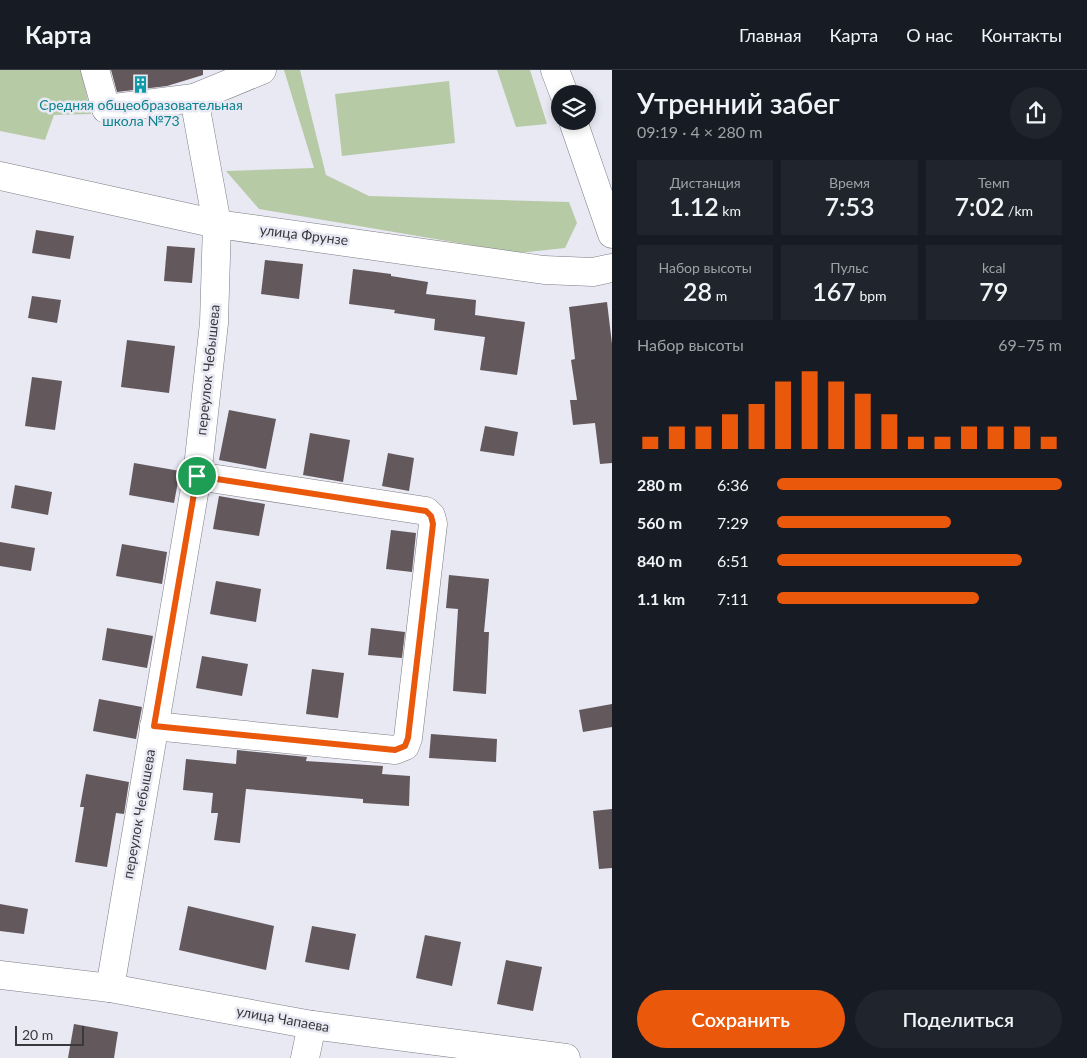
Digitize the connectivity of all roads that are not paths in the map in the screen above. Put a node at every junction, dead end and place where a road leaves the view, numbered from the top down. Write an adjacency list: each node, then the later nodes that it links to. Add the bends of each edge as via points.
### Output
1 (95, 70): 5 (street, via 106,109)
2 (262, 70): 5 (street)
3 (556, 70): 4 (street)
4 (561, 85)
5 (194, 98): 8 (street, переулок Чебышева)
6 (576, 130): 9 (street)
7 (0, 176): 8 (street, улица Фрунзе)
8 (217, 224): 10 (street, улица Фрунзе, via 544,270 593,272); 11 (street, переулок Чебышева, via 214,323)
9 (612, 234)
10 (612, 268)
11 (197, 476): 12 (street, переулок Чебышева); 12 (street, via 426,511 431,516 433,524 408,738 405,746 395,750)
12 (154, 726): 14 (street, переулок Чебышева)
13 (0, 976): 14 (street, улица Чапаева)
14 (110, 988): 15 (street, улица Чапаева)
15 (312, 1025): 16 (street, улица Чапаева); 17 (street)
16 (410, 1048): 18 (street, улица Чапаева)
17 (305, 1058)
18 (566, 1058)

